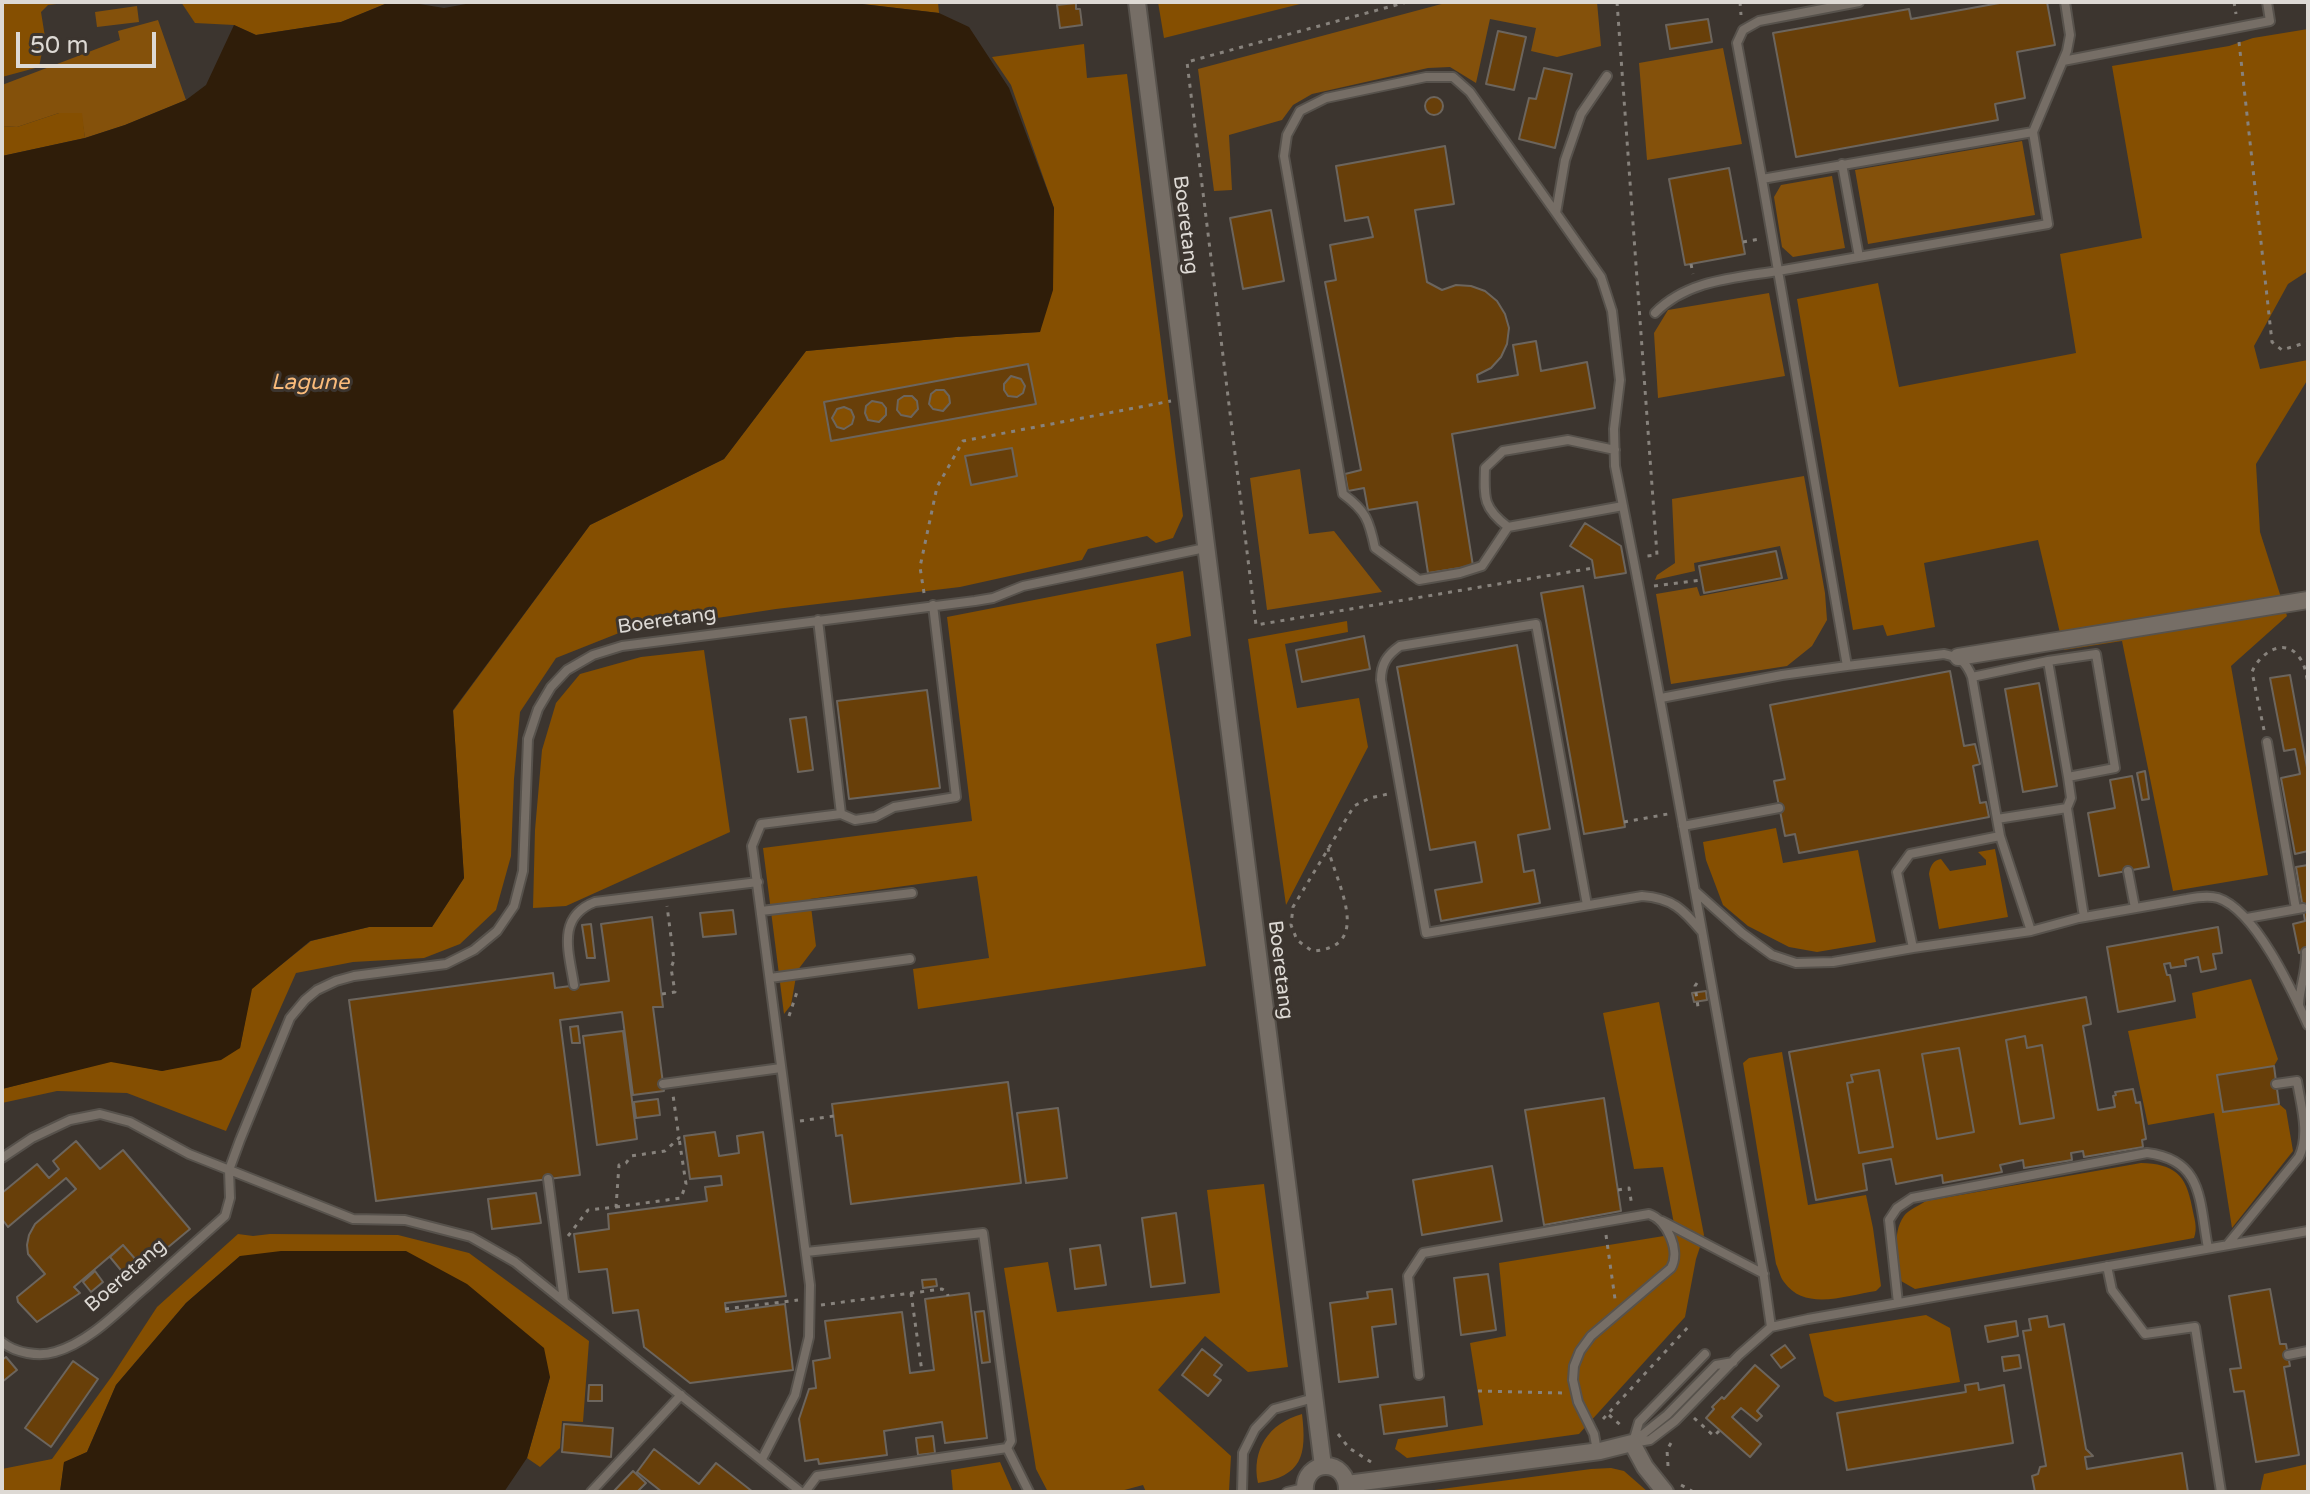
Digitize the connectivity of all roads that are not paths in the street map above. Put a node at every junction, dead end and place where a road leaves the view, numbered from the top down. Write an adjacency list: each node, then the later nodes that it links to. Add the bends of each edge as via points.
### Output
1 (1137, 2): 17 (street, Boeretang)
2 (1859, 2): 9 (lane, via 1759,21 1743,30 1737,43)
3 (2065, 2): 5 (lane, via 2070,35)
4 (2267, 2): 5 (lane, via 2270,21)
5 (2063, 61): 7 (lane)
6 (1607, 76): 10 (lane, via 1581,114 1565,160)
7 (2033, 132): 8 (lane); 11 (lane, via 2048,224)
8 (1842, 164): 9 (lane); 11 (lane)
9 (1762, 179): 12 (lane)
10 (1556, 213): 14 (lane, via 1601,277 1612,311 1620,380); 16 (lane, via 1470,92 1453,77 1426,77 1326,98 1300,111 1287,135 1284,156 1343,494 1369,521 1375,548 1419,580 1482,566)
11 (1859, 257): 12 (lane)
12 (1778, 271): 13 (lane, via 1695,286 1667,300); 23 (lane)
13 (1655, 313)
14 (1615, 450): 15 (lane); 16 (lane, via 1568,440 1503,451 1485,468 1484,493 1492,515)
15 (1623, 506): 16 (lane); 25 (lane)
16 (1508, 527)
17 (1205, 548): 19 (lane, Boeretang, via 1023,586 993,598); 74 (street, Boeretang)
18 (2308, 600): 21 (street)
19 (929, 606): 20 (lane, Boeretang); 30 (lane, via 956,797 894,807 855,820)
20 (818, 620): 30 (lane); 56 (lane, Boeretang, via 622,646 567,670 538,709 528,739 523,871 514,906 497,931 446,964 354,976 305,1000 290,1018)
21 (1958, 657): 23 (lane, via 1944,654); 24 (lane)
22 (2048, 661): 24 (lane); 27 (lane); 27 (lane, via 2096,654 2115,768)
23 (1847, 666): 25 (lane)
24 (1972, 677): 31 (lane)
25 (1661, 698): 32 (lane)
26 (2267, 742): 42 (lane, via 2300,908)
27 (2068, 777): 29 (lane)
28 (1779, 808): 32 (lane)
29 (2067, 808): 31 (lane); 41 (lane)
30 (841, 814): 35 (lane, via 761,824 752,846)
31 (1997, 819): 33 (lane)
32 (1683, 826): 36 (lane)
33 (2000, 836): 43 (lane); 45 (lane, via 1910,854 1897,872)
34 (2128, 871): 39 (lane)
35 (758, 882): 40 (lane); 49 (lane, via 580,908 567,937)
36 (1694, 890): 44 (lane); 45 (lane, via 1772,955 1796,963)
37 (912, 893): 40 (lane)
38 (1587, 905): 38 (lane, via 1426,933 1381,680 1390,652 1400,646 1536,624); 44 (lane, via 1659,897 1678,905)
39 (2135, 908): 41 (lane); 42 (lane, via 2204,896 2232,905)
40 (761, 911): 48 (lane)
41 (2084, 917): 43 (lane)
42 (2247, 918): 50 (lane)
43 (2031, 931): 45 (lane)
44 (1702, 933): 64 (lane)
45 (1913, 948)
46 (2306, 952): 50 (lane)
47 (910, 959): 48 (lane)
48 (770, 978): 52 (lane)
49 (574, 985)
50 (2299, 1004): 51 (lane)
51 (2308, 1025)
52 (781, 1068): 53 (lane); 62 (lane)
53 (667, 1084)
54 (2276, 1084): 60 (lane, via 2297,1081 2305,1146)
55 (2, 1158): 56 (lane, via 70,1120 100,1114 130,1122)
56 (229, 1170): 65 (lane, via 353,1219 405,1220 471,1237 515,1262); 68 (lane, Boeretang, via 225,1216 105,1323 56,1352 39,1355)
57 (548, 1179): 65 (lane)
58 (1661, 1221): 64 (lane); 72 (lane, via 1649,1214 1634,1216 1423,1253 1408,1276); 77 (lane, via 1674,1247 1675,1263 1591,1336 1574,1366 1576,1393)
59 (2308, 1231): 60 (lane)
60 (2227, 1245): 61 (lane)
61 (2208, 1248): 63 (lane); 66 (lane, via 2195,1180 2183,1165 2147,1153 1912,1198 1889,1220)
62 (806, 1252): 76 (lane, via 983,1233 1011,1441); 78 (lane, via 809,1337 795,1395)
63 (2107, 1266): 66 (lane); 87 (lane, via 2112,1290 2145,1334 2195,1327)
64 (1764, 1274): 67 (lane)
65 (564, 1301): 73 (lane)
66 (1898, 1303): 67 (lane)
67 (1771, 1327): 75 (lane, via 1733,1362 1716,1365)
68 (2, 1342)
69 (2308, 1351): 71 (lane)
70 (1705, 1354): 75 (lane, via 1639,1422)
71 (2288, 1355)
72 (1419, 1375)
73 (681, 1395): 78 (lane); 83 (lane)
74 (1315, 1397): 79 (street, Boeretang); 86 (lane, via 1274,1409 1255,1429 1243,1453)
75 (1632, 1443): 77 (street); 80 (street, via 1645,1467)
76 (1007, 1448): 84 (lane, via 817,1476); 85 (lane)
77 (1597, 1451): 81 (street)
78 (762, 1459): 84 (lane)
79 (1323, 1466): 81 (street, via 1343,1474); 82 (street, via 1311,1471)
80 (1671, 1487)
81 (1347, 1488)
82 (1299, 1491)
83 (591, 1492)
84 (803, 1492)
85 (1029, 1492)
86 (1242, 1492)
87 (2221, 1492)

